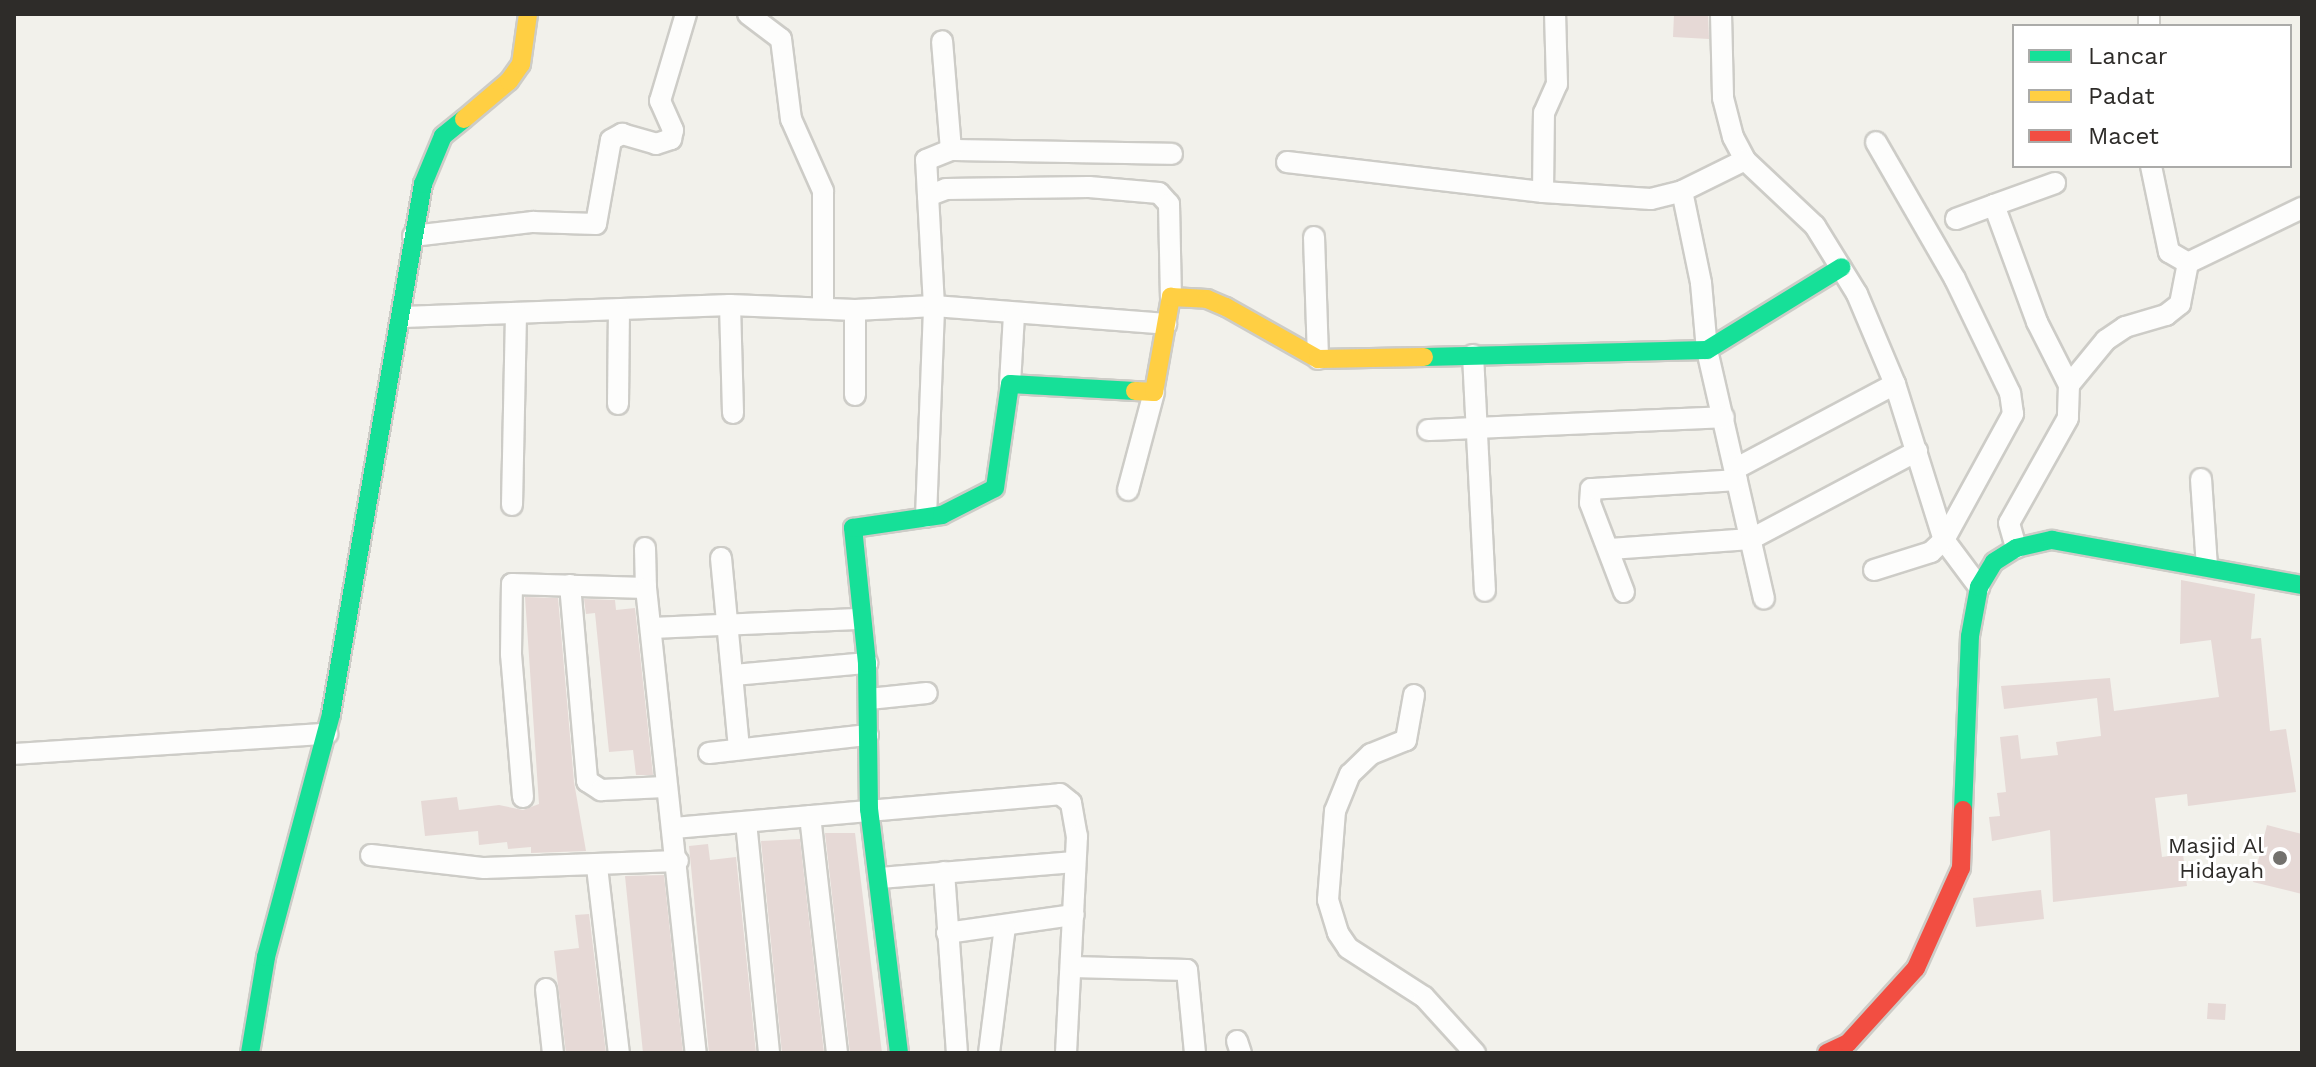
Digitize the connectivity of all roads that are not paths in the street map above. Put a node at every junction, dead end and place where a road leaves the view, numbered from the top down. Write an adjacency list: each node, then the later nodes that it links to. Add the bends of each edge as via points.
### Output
1 (528, 14): 20 (street, via 527,43 509,81 443,136 433,152)
2 (686, 14): 20 (street, via 660,101 673,130 671,139 656,144 622,134 611,140 596,224 533,222)
3 (748, 14): 27 (street, via 781,39 791,119 823,191)
4 (1555, 14): 15 (street, via 1557,84 1544,113)
5 (1721, 14): 10 (street, via 1723,98)
6 (942, 41): 8 (street)
7 (1876, 142): 54 (street, via 1955,279 2013,407)
8 (951, 150): 9 (street); 16 (street, via 926,160)
9 (1172, 154)
10 (1745, 160): 14 (street); 23 (street, via 1815,226)
11 (1287, 162): 15 (street)
12 (2151, 168): 22 (street, via 2169,252)
13 (2055, 183): 17 (street)
14 (1682, 191): 15 (street, via 1651,199); 34 (street, via 1701,283)
15 (1543, 192)
16 (928, 196): 24 (street, via 946,189 1073,187 1159,193 1169,204); 26 (street)
17 (1994, 205): 19 (street); 39 (street, via 2037,322)
18 (2302, 208): 22 (street)
19 (1956, 219)
20 (413, 236): 32 (street)
21 (1314, 237): 36 (street)
22 (2188, 263): 39 (street, via 2180,304 2106,340)
23 (1842, 267): 34 (street); 38 (street)
24 (1171, 297): 33 (street); 36 (street, via 1207,299 1226,307)
25 (730, 305): 27 (street); 28 (street); 43 (street)
26 (934, 306): 29 (street); 31 (street); 52 (street)
27 (823, 307): 29 (street)
28 (619, 310): 30 (street); 42 (street)
29 (855, 310): 41 (street)
30 (516, 313): 32 (street); 51 (street)
31 (1014, 315): 33 (street); 37 (street)
32 (403, 317): 76 (street, via 361,524)
33 (1166, 324): 40 (street)
34 (1707, 350): 35 (street); 44 (street)
35 (1473, 355): 36 (street); 45 (street)
36 (1318, 359)
37 (1010, 384): 40 (street); 52 (street, via 995,488 942,515)
38 (1895, 384): 47 (street); 48 (street)
39 (2069, 385): 56 (street, via 2068,418 2009,523 2007,531)
40 (1154, 392): 50 (street)
41 (855, 395)
42 (618, 404)
43 (733, 413)
44 (1724, 417): 45 (street); 48 (street)
45 (1474, 427): 46 (street); 65 (street)
46 (1428, 430)
47 (1917, 451): 53 (street); 54 (street)
48 (1736, 474): 53 (street); 57 (street, via 1591,489 1590,503)
49 (2201, 479): 59 (street)
50 (1128, 490)
51 (512, 505)
52 (926, 517): 68 (street, via 853,528)
53 (1751, 539): 57 (street); 67 (street)
54 (1944, 540): 60 (street, via 1931,552); 63 (street)
55 (645, 548): 64 (street)
56 (2016, 548): 59 (street, via 2052,540); 63 (street, via 1994,562)
57 (1610, 549): 66 (street)
58 (721, 558): 69 (street)
59 (2207, 566): 62 (street)
60 (1874, 570)
61 (570, 585): 64 (street); 81 (street, via 587,781 601,790); 82 (street, via 512,584 511,654)
62 (2302, 585)
63 (1979, 587): 110 (street, via 1970,636 1961,868 1916,968 1848,1043)
64 (646, 588): 70 (street)
65 (1485, 591)
66 (1624, 592)
67 (1764, 599)
68 (857, 619): 69 (street); 71 (street)
69 (728, 625): 70 (street); 72 (street)
70 (652, 628): 81 (street)
71 (867, 663): 72 (street); 75 (street)
72 (734, 675): 78 (street)
73 (927, 693): 75 (street)
74 (1414, 695): 109 (street, via 1406,740 1371,754 1350,774 1335,811 1328,900 1348,948 1424,997)
75 (869, 699): 77 (street)
76 (327, 734): 80 (street); 98 (street, via 266,957)
77 (868, 735): 78 (street); 83 (street)
78 (739, 749): 79 (street)
79 (709, 753)
80 (14, 754)
81 (665, 787): 86 (street)
82 (523, 797)
83 (869, 809): 84 (street); 89 (street, via 1060,794 1077,817); 92 (street)
84 (810, 816): 85 (street); 103 (street)
85 (746, 822): 86 (street); 102 (street)
86 (674, 828): 88 (street)
87 (371, 855): 90 (street, via 484,868)
88 (678, 861): 90 (street); 101 (street)
89 (1074, 862): 91 (street); 93 (street)
90 (597, 867): 100 (street)
91 (944, 872): 92 (street); 95 (street)
92 (880, 878): 104 (street)
93 (1074, 915): 94 (street); 96 (street)
94 (1005, 926): 95 (street); 106 (street)
95 (947, 933): 105 (street)
96 (1072, 967): 107 (street); 108 (street, via 1187,970)
97 (546, 989): 99 (street)
98 (250, 1053)
99 (553, 1053)
100 (619, 1053)
101 (696, 1053)
102 (769, 1053)
103 (837, 1053)
104 (899, 1053)
105 (957, 1053)
106 (989, 1053)
107 (1066, 1053)
108 (1195, 1053)
109 (1475, 1053)
110 (1827, 1053)

